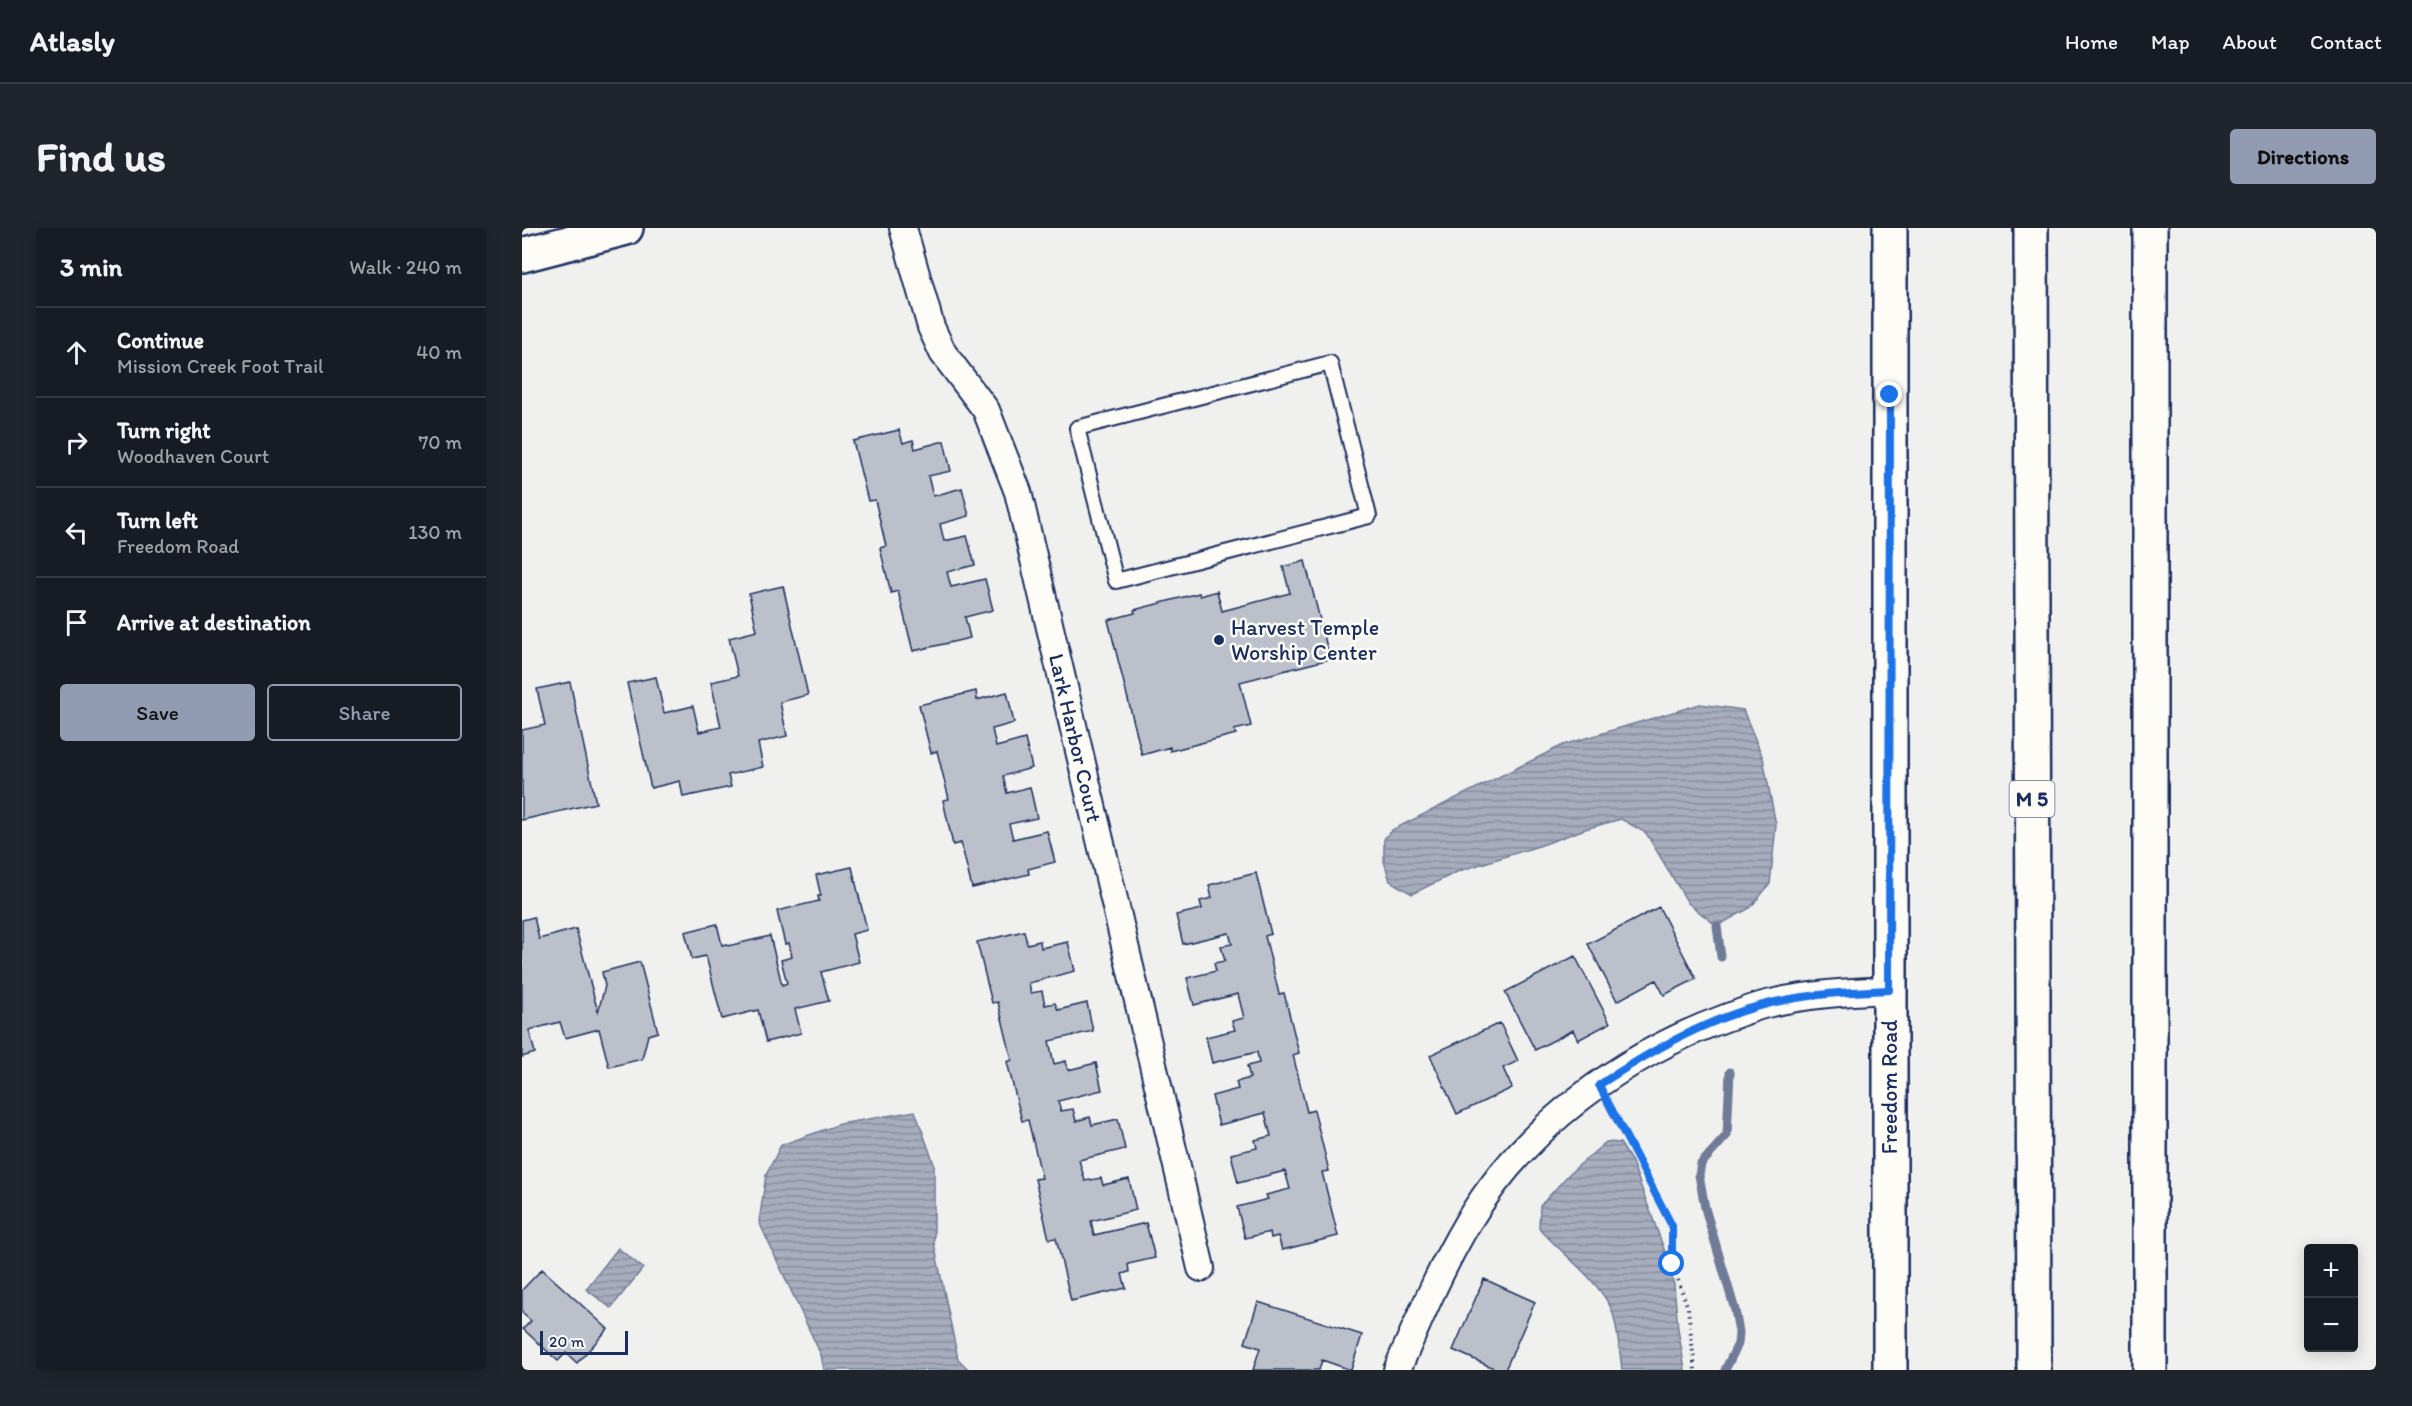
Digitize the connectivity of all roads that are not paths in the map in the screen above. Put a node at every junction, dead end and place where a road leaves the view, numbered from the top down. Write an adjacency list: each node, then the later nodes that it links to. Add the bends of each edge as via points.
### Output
1 (626, 228): 6 (main road)
2 (903, 228): 9 (street, Lark Harbor Court, via 931,327 943,353 986,410 1018,492)
3 (1890, 228): 8 (main road, Freedom Road)
4 (2031, 228): 12 (main road, M 5)
5 (2150, 228): 13 (main road)
6 (522, 255)
7 (1222, 391): 7 (lane, via 1330,363 1369,516 1116,581 1077,428)
8 (1889, 990): 10 (street, via 1841,992 1766,1004 1656,1048 1578,1099 1531,1140 1468,1222); 11 (main road, Freedom Road)
9 (1201, 1268)
10 (1397, 1370)
11 (1890, 1370)
12 (2034, 1370)
13 (2150, 1370)

